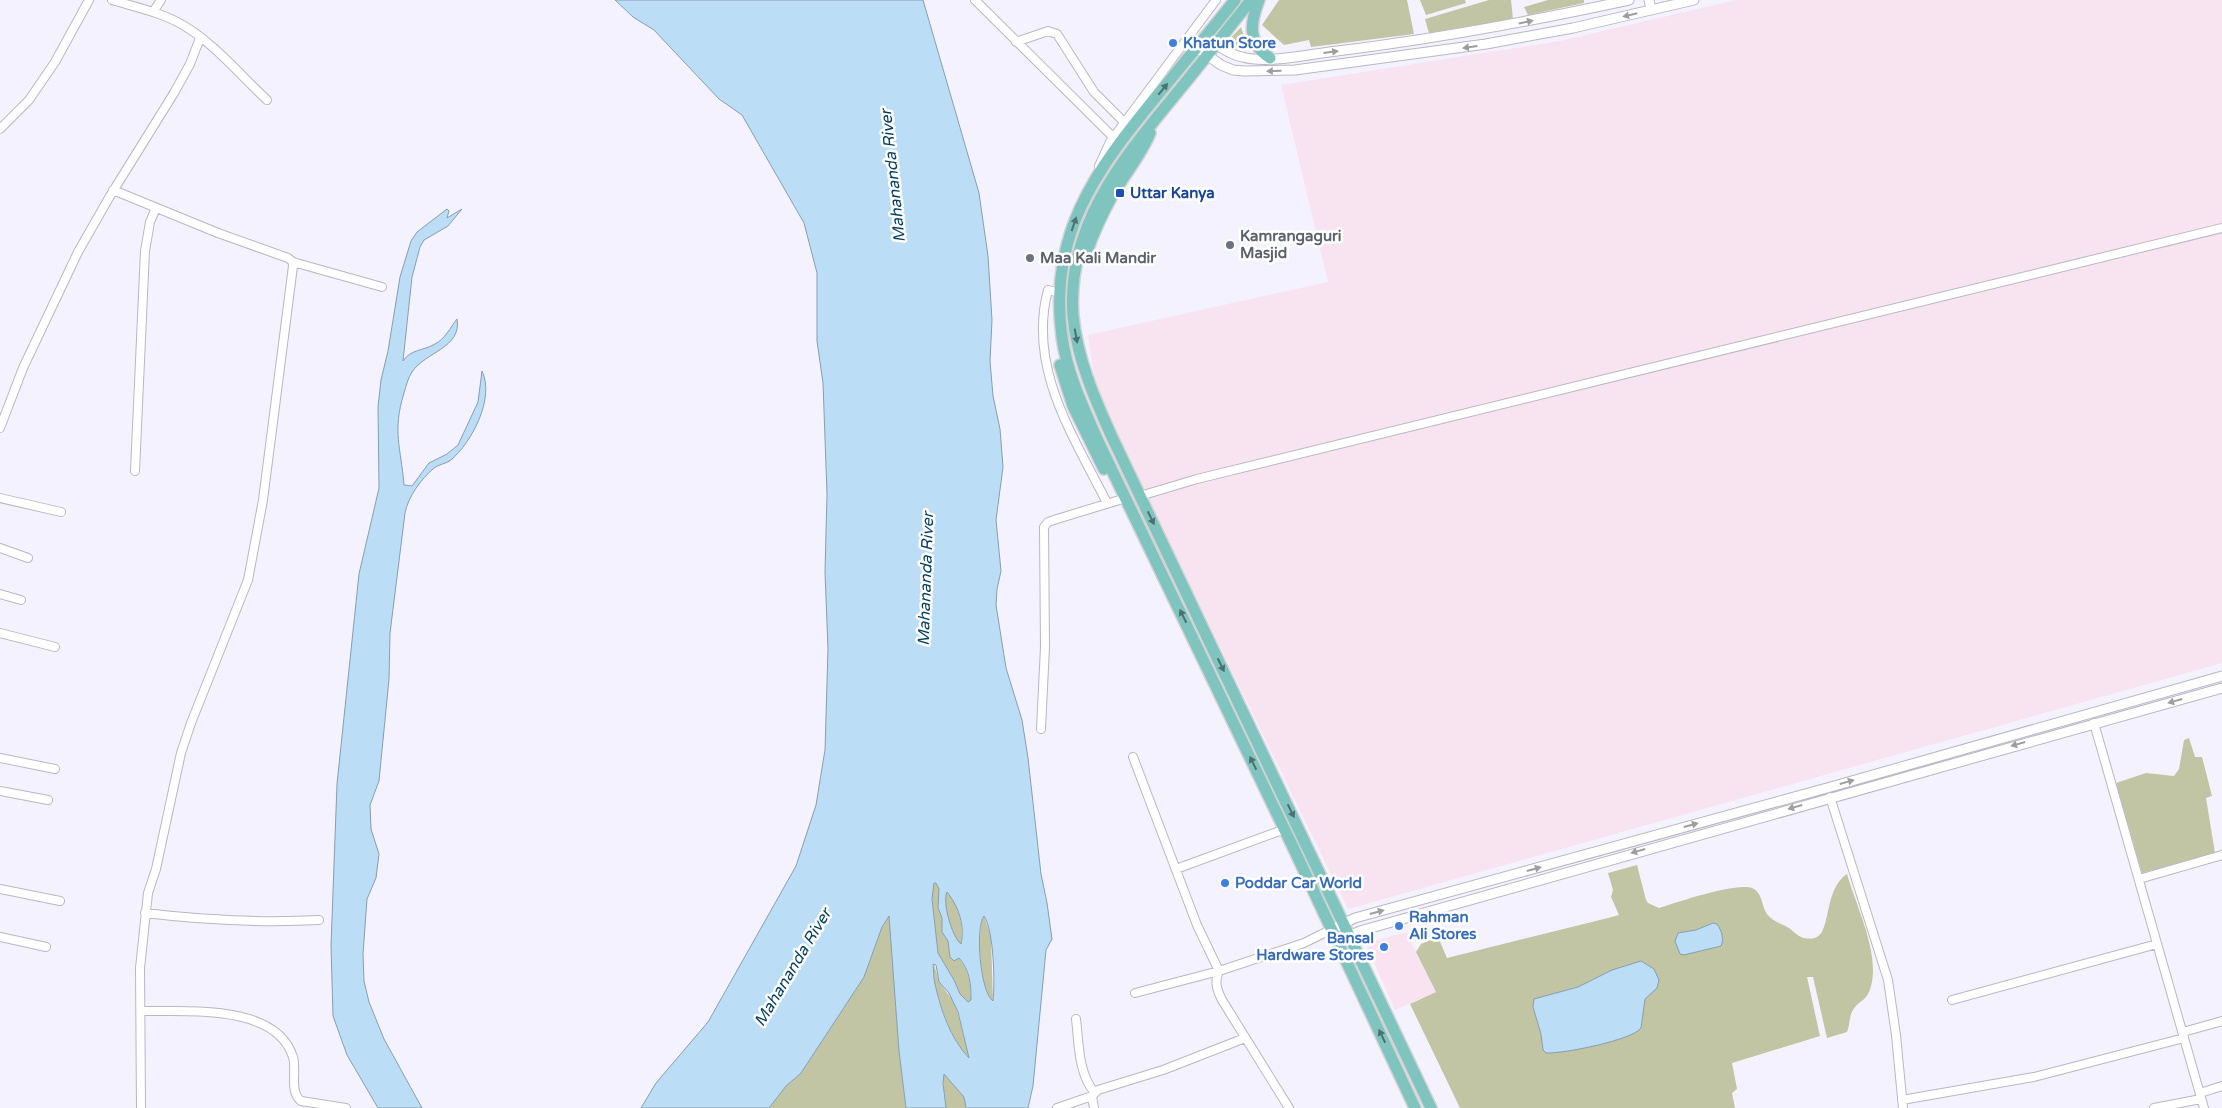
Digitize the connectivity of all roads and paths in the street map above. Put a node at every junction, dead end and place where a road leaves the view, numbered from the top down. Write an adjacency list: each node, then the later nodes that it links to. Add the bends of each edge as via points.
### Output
1 (89, 0): 27 (street, via 55,62 29,100)
2 (112, 0): 13 (street)
3 (161, 0): 13 (street)
4 (975, 0): 17 (street)
5 (1216, 0): 14 (street)
6 (1235, 0): 18 (main road)
7 (1251, 0): 19 (main road)
8 (1258, 0): 23 (main road, via 1252,16 1252,35 1257,46)
9 (1629, 0): 16 (street, one-way to 9)
10 (1649, 0): 12 (street)
11 (1694, 0): 12 (street)
12 (1651, 10): 20 (street, one-way to 20, via 1486,44)
13 (153, 12): 15 (street, via 182,24)
14 (1189, 35): 18 (street); 26 (street)
15 (200, 38): 25 (street); 29 (street, via 174,92)
16 (1421, 41): 20 (street); 22 (street, one-way to 16)
17 (1016, 42): 26 (street, via 1048,31 1057,34 1094,92); 28 (street)
18 (1201, 43): 19 (street); 21 (street); 26 (main road, one-way to 18)
19 (1216, 44): 21 (main road); 23 (street, via 1243,58)
20 (1423, 53): 24 (street)
21 (1207, 56): 24 (street, one-way to 21, via 1233,70); 37 (main road, one-way to 37, via 1157,118 1145,146 1097,226 1074,287 1074,324 1089,386)
22 (1294, 56): 23 (street); 24 (street)
23 (1270, 58)
24 (1295, 70)
25 (267, 100)
26 (1128, 125): 28 (main road)
27 (0, 129)
28 (1116, 140): 34 (main road, one-way to 28, via 1069,239 1086,193)
29 (113, 190): 30 (street); 35 (street, via 78,252 23,368)
30 (156, 208): 32 (street); 36 (street, via 145,251)
31 (2222, 228): 37 (street, via 1197,479)
32 (293, 262): 33 (street); 64 (street, via 264,490 248,580 181,753)
33 (382, 287)
34 (1061, 292): 39 (main road, via 1059,360 1073,406 1104,470); 40 (street, via 1048,290 1045,303 1046,366 1062,415)
35 (0, 428)
36 (135, 470)
37 (1140, 496): 66 (main road, one-way to 66)
38 (0, 498): 41 (street)
39 (1126, 498): 40 (street); 58 (main road, one-way to 39)
40 (1107, 503): 51 (street, via 1048,522 1044,528)
41 (61, 512)
42 (0, 548): 43 (street)
43 (28, 558)
44 (0, 594): 45 (street)
45 (21, 600)
46 (0, 633): 47 (street)
47 (55, 648)
48 (2222, 676): 66 (street, one-way to 48)
49 (2222, 688): 50 (street, one-way to 50)
50 (2094, 723): 56 (street, one-way to 56); 61 (street)
51 (1041, 729)
52 (1133, 757): 60 (street)
53 (0, 758): 54 (street)
54 (54, 769)
55 (0, 791): 57 (street)
56 (1830, 797): 68 (street, one-way to 68); 84 (street, via 1888,980)
57 (48, 800)
58 (1285, 829): 60 (street); 67 (main road)
59 (2222, 856): 61 (street)
60 (1176, 868): 73 (street, via 1197,925)
61 (2139, 879): 71 (street)
62 (0, 889): 63 (street)
63 (60, 901)
64 (145, 913): 65 (street, via 269,922); 76 (street, via 140,968)
65 (319, 920)
66 (1344, 923): 67 (street); 68 (main road)
67 (1332, 929): 70 (main road); 73 (street, via 1304,943)
68 (1350, 936): 70 (street); 91 (main road)
69 (0, 938): 72 (street)
70 (1338, 941): 90 (main road, one-way to 70)
71 (2157, 944): 75 (street); 79 (street)
72 (46, 947)
73 (1219, 971): 74 (street); 80 (street, via 1216,988)
74 (1135, 993)
75 (1952, 1000)
76 (141, 1012): 85 (street); 86 (street, via 209,1012 253,1018 276,1033 293,1055 298,1099)
77 (1076, 1019): 82 (street, via 1084,1074)
78 (2222, 1021): 79 (street)
79 (2183, 1035): 83 (street); 84 (street, via 2034,1077)
80 (1245, 1038): 82 (street); 89 (street)
81 (2222, 1086): 83 (street)
82 (1094, 1094): 87 (street); 88 (street)
83 (2200, 1096): 92 (street); 93 (street)
84 (1903, 1104)
85 (141, 1108)
86 (346, 1108)
87 (1057, 1108)
88 (1094, 1108)
89 (1289, 1108)
90 (1415, 1108)
91 (1431, 1108)
92 (2154, 1108)
93 (2204, 1108)

